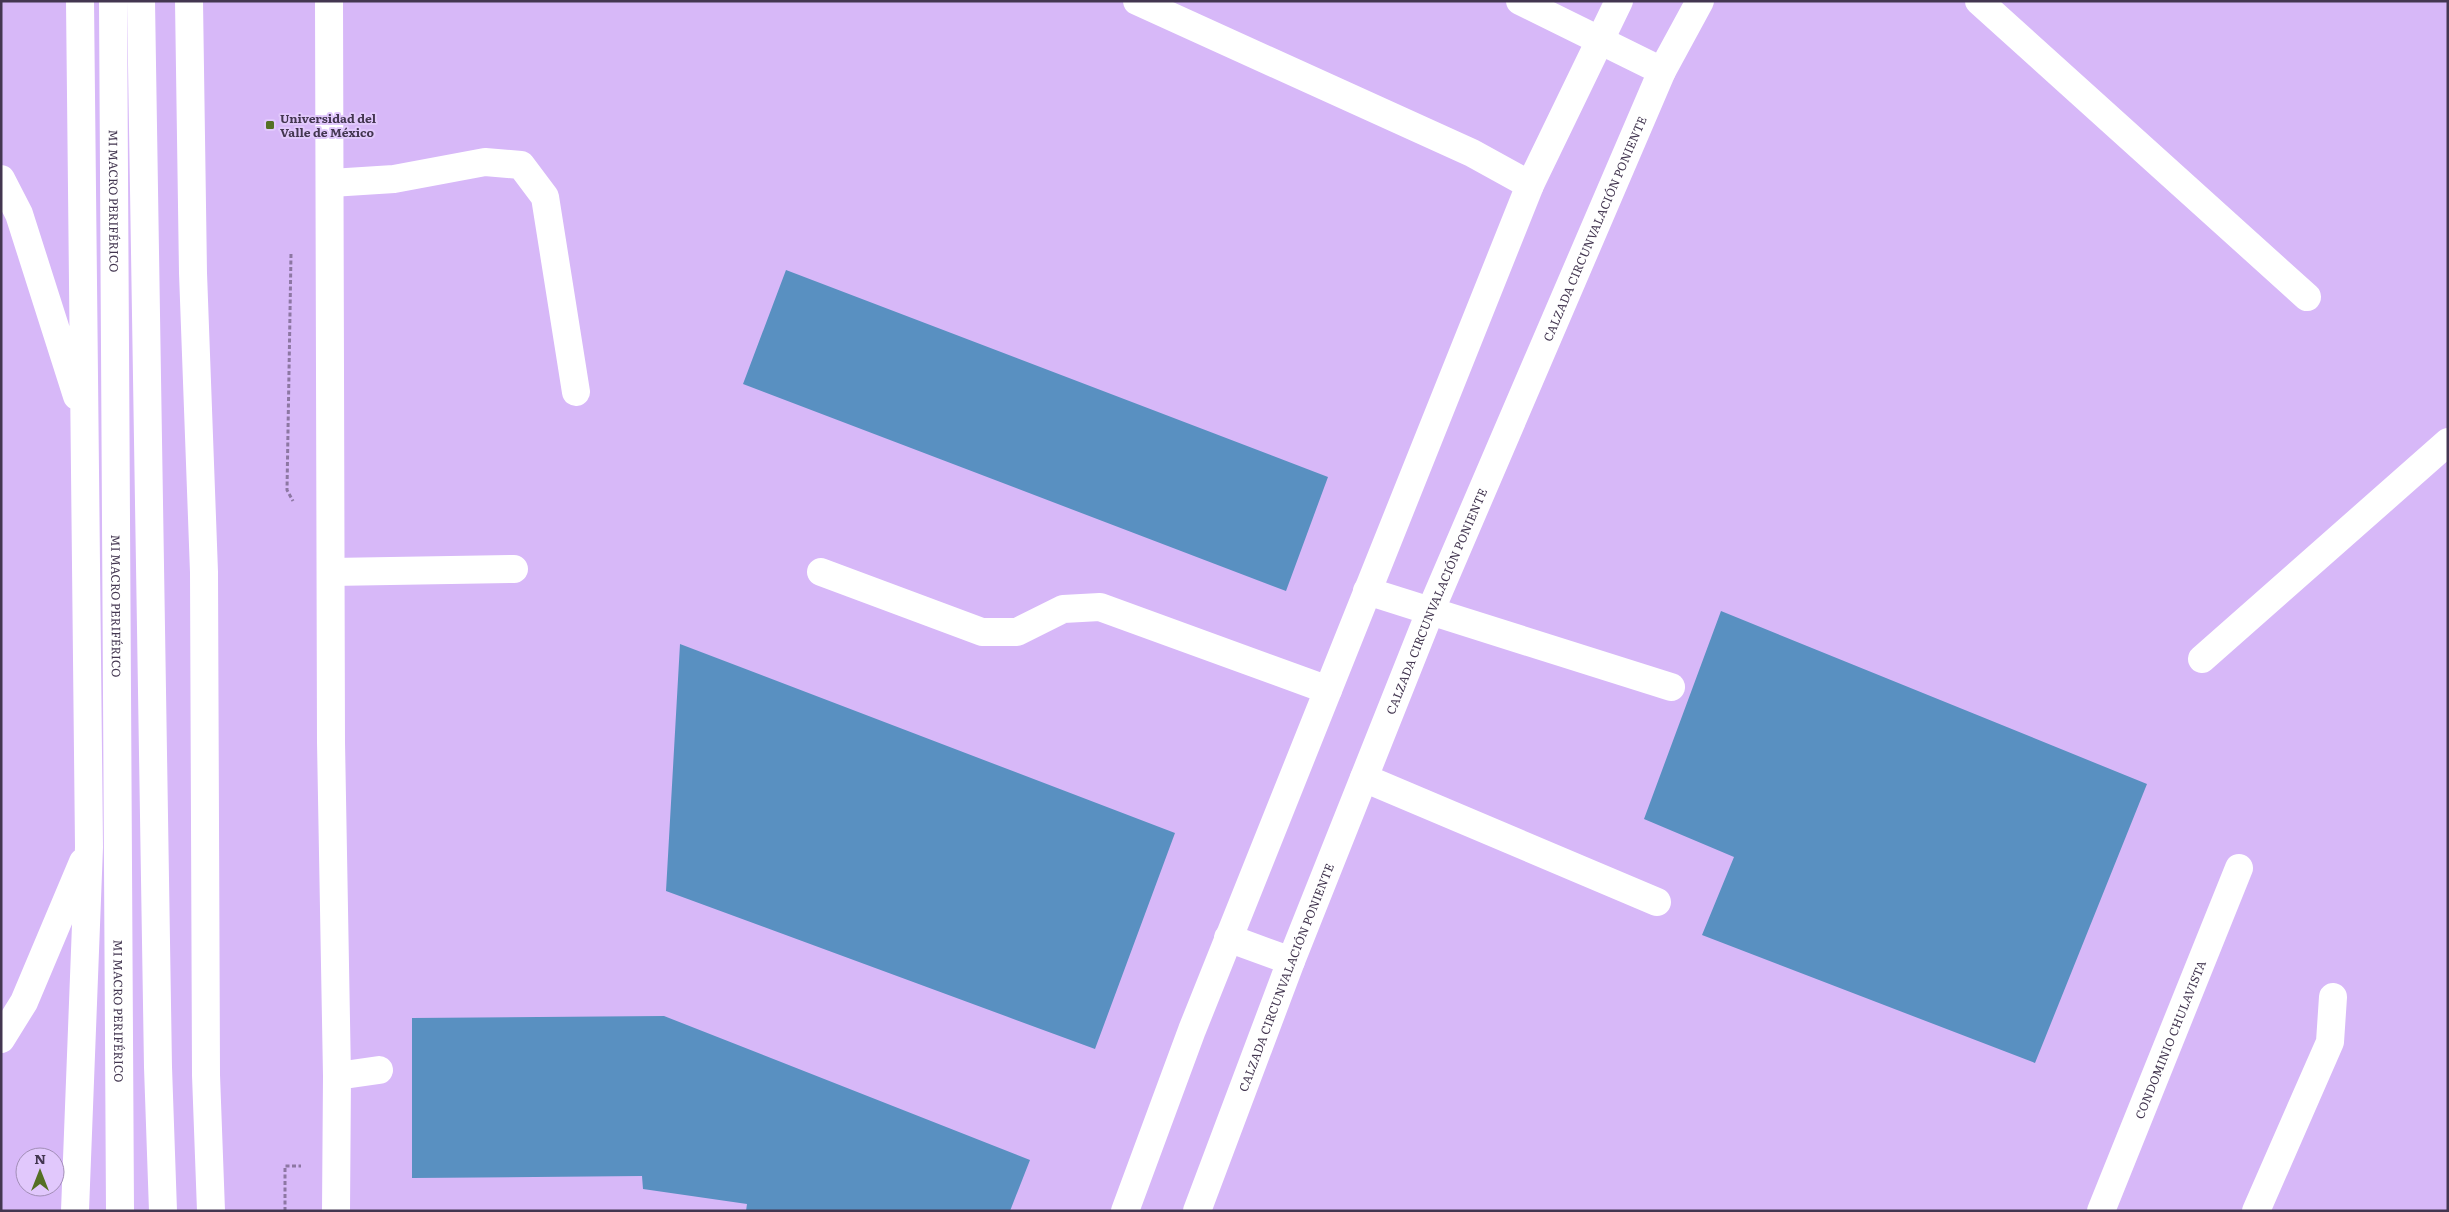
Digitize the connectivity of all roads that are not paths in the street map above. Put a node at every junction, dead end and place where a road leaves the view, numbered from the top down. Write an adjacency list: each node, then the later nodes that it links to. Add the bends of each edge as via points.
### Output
1 (80, 1): 18 (main road)
2 (113, 1): 39 (main road, MI MACRO PERIFÉRICO)
3 (141, 1): 40 (main road)
4 (189, 1): 41 (main road, via 193,273 204,572 206,1075)
5 (329, 1): 14 (main road)
6 (1137, 1): 15 (main road, via 1472,154)
7 (1520, 1): 11 (main road)
8 (1619, 1): 11 (main road)
9 (1700, 1): 12 (main road, CALZADA CIRCUNVALACIÓN PONIENTE)
10 (1979, 1): 16 (main road)
11 (1599, 40): 12 (main road); 15 (main road)
12 (1662, 71): 24 (main road, CALZADA CIRCUNVALACIÓN PONIENTE)
13 (1, 179): 18 (main road, via 19,214)
14 (330, 183): 17 (main road, via 394,179 485,162 521,165 545,197); 21 (main road)
15 (1530, 185): 23 (main road)
16 (2307, 297)
17 (576, 392)
18 (86, 425): 29 (main road)
19 (2448, 442): 25 (main road)
20 (514, 569): 21 (main road)
21 (331, 572): 37 (main road, via 330,742)
22 (821, 572): 27 (main road, via 982,632 1017,632 1063,609 1100,606)
23 (1367, 591): 24 (main road); 27 (main road)
24 (1430, 612): 26 (main road); 28 (main road, CALZADA CIRCUNVALACIÓN PONIENTE)
25 (2202, 659)
26 (1671, 687)
27 (1328, 690): 32 (main road)
28 (1364, 778): 31 (main road); 33 (main road, CALZADA CIRCUNVALACIÓN PONIENTE)
29 (89, 847): 35 (main road, via 24,1002); 38 (main road)
30 (2239, 868): 45 (main road, CONDOMINIO CHULAVISTA)
31 (1657, 902)
32 (1228, 938): 33 (main road); 43 (main road)
33 (1291, 961): 44 (main road, CALZADA CIRCUNVALACIÓN PONIENTE)
34 (2333, 997): 46 (main road, via 2330,1042)
35 (1, 1038)
36 (379, 1070): 37 (main road)
37 (337, 1076): 42 (main road)
38 (75, 1211)
39 (120, 1211)
40 (163, 1211)
41 (211, 1211)
42 (336, 1211)
43 (1125, 1211)
44 (1196, 1211)
45 (2102, 1211)
46 (2256, 1211)

